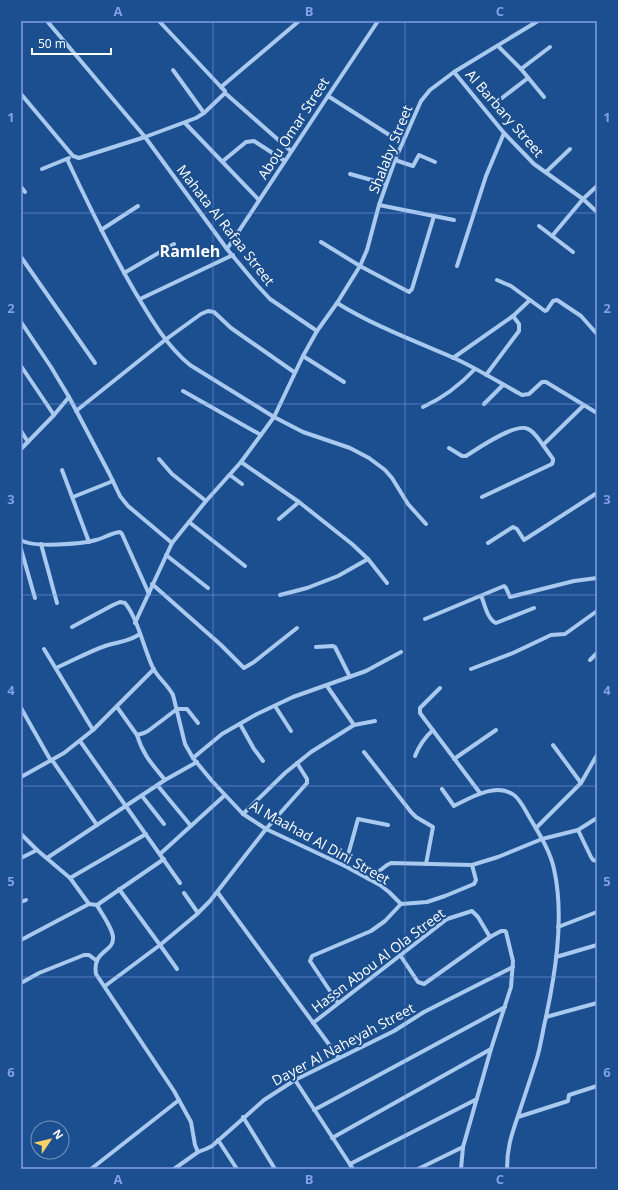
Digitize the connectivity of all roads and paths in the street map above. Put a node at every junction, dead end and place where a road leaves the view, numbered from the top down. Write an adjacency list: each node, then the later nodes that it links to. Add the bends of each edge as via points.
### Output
1 (47, 21): 21 (street, Mahata Al Rafaa Street)
2 (159, 21): 12 (street)
3 (299, 21): 12 (street)
4 (378, 21): 15 (street, Abou Omar Street)
5 (538, 21): 6 (street, Shalaby Street)
6 (498, 46): 8 (street); 10 (street, Shalaby Street)
7 (550, 47): 8 (street)
8 (521, 69): 11 (street)
9 (173, 70): 18 (street)
10 (454, 72): 20 (street, Al Barbary Street); 22 (street, Shalaby Street, via 430,90 421,101)
11 (528, 78): 16 (street); 17 (street)
12 (221, 87): 13 (street)
13 (225, 93): 18 (street); 24 (street)
14 (21, 94): 25 (street)
15 (328, 96): 22 (street); 24 (street, Abou Omar Street)
16 (502, 98)
17 (544, 98)
18 (204, 114): 19 (street)
19 (185, 123): 21 (street); 28 (street)
20 (504, 133): 32 (street, Al Barbary Street, via 534,164); 55 (street, via 486,176)
21 (145, 137): 25 (street, via 79,158); 50 (street, Mahata Al Rafaa Street)
22 (402, 143): 27 (street, Shalaby Street)
23 (570, 149): 32 (street)
24 (291, 151): 29 (street, Abou Omar Street)
25 (73, 156): 26 (street)
26 (67, 158): 31 (street); 46 (street)
27 (395, 160): 30 (street, via 413,166 419,155); 34 (street, Shalaby Street)
28 (223, 161): 29 (street, via 251,140); 39 (street)
29 (285, 161): 39 (street, Abou Omar Street)
30 (434, 162)
31 (42, 169)
32 (546, 172): 38 (street, Al Barbary Street)
33 (350, 174): 34 (street)
34 (386, 184): 40 (street, Shalaby Street)
35 (597, 186): 38 (street)
36 (21, 187): 37 (street)
37 (25, 192)
38 (583, 199): 42 (street, Al Barbary Street); 47 (street)
39 (259, 200): 50 (street, Abou Omar Street)
40 (379, 205): 43 (street); 54 (street, Shalaby Street)
41 (138, 206): 46 (street)
42 (597, 212)
43 (434, 216): 44 (street); 54 (street, via 412,290 407,292)
44 (454, 220)
45 (539, 226): 47 (street)
46 (101, 230): 56 (street)
47 (552, 236): 51 (street)
48 (321, 242): 54 (street)
49 (174, 244): 56 (street)
50 (227, 249): 52 (street, Mahata Al Rafaa Street)
51 (573, 252)
52 (233, 255): 58 (street); 63 (street, Mahata Al Rafaa Street, via 270,299)
53 (21, 257): 68 (street)
54 (360, 266): 60 (street, Shalaby Street)
55 (456, 266)
56 (124, 273): 58 (street)
57 (496, 280): 59 (street, via 511,286)
58 (140, 299): 65 (street)
59 (530, 300): 61 (street); 64 (street, via 545,311 557,300 581,316)
60 (337, 303): 63 (street, Shalaby Street); 67 (street, via 394,333)
61 (513, 316): 67 (street); 72 (street, via 520,324 519,331)
62 (21, 322): 76 (street)
63 (317, 331): 66 (street, Shalaby Street)
64 (597, 334)
65 (165, 340): 71 (street, via 201,314 211,311); 80 (street); 83 (street, via 190,365)
66 (303, 356): 71 (street, Shalaby Street); 73 (street)
67 (453, 358): 70 (street)
68 (95, 363)
69 (21, 366): 82 (street)
70 (475, 369): 72 (street); 79 (street, via 456,388)
71 (294, 372): 83 (street, Shalaby Street)
72 (486, 375): 74 (street)
73 (344, 382)
74 (502, 385): 77 (street); 78 (street, via 527,395 542,382 546,382)
75 (183, 391): 85 (street)
76 (69, 397): 80 (street); 82 (street)
77 (484, 404)
78 (584, 405): 81 (street); 87 (street)
79 (422, 407)
80 (76, 412): 94 (street)
81 (597, 413)
82 (54, 415): 86 (street)
83 (274, 417): 85 (street, Shalaby Street); 103 (street, via 303,432 350,448 369,458 392,478 408,504)
84 (21, 431): 86 (street)
85 (261, 435): 91 (street, Shalaby Street)
86 (28, 442): 89 (street)
87 (543, 445): 88 (street, via 529,429 521,428 504,434 466,456); 98 (street, via 553,459 552,464)
88 (449, 448)
89 (21, 449)
90 (158, 459): 99 (street, via 172,474)
91 (240, 462): 93 (street, Shalaby Street); 100 (street)
92 (62, 470): 97 (street)
93 (230, 475): 95 (street); 99 (street, Shalaby Street)
94 (113, 481): 97 (street); 108 (street, via 128,506)
95 (242, 484)
96 (597, 493): 106 (street, via 524,540 513,527)
97 (73, 497): 105 (street)
98 (482, 497)
99 (206, 501): 102 (street, Shalaby Street)
100 (299, 502): 101 (street); 111 (street)
101 (279, 519)
102 (189, 522): 108 (street, Shalaby Street); 112 (street)
103 (426, 524)
104 (21, 540): 107 (street)
105 (89, 542): 107 (street); 117 (street, via 120,532)
106 (488, 543)
107 (41, 544): 121 (street)
108 (172, 544): 110 (street, Shalaby Street)
109 (21, 549): 120 (street)
110 (166, 555): 115 (street, Shalaby Street); 116 (street)
111 (368, 559): 114 (street); 118 (street, via 338,576)
112 (245, 566)
113 (597, 578): 119 (street, via 510,597 504,586)
114 (387, 583)
115 (152, 584): 117 (street, Shalaby Street); 127 (street, via 243,668)
116 (208, 588)
117 (149, 594): 125 (street, Shalaby Street)
118 (280, 596)
119 (481, 596): 122 (street, via 492,621 496,623); 124 (street)
120 (35, 598)
121 (58, 603)
122 (534, 608)
123 (597, 611): 136 (street, via 565,634 548,636 513,654)
124 (425, 619)
125 (135, 623): 126 (street, Al Maahad Al Dini Street, via 127,606 120,602); 128 (street, Al Maahad Al Dini Street)
126 (72, 627)
127 (297, 628)
128 (140, 634): 134 (street); 135 (street, Al Maahad Al Dini Street)
129 (316, 647): 137 (street, via 335,647)
130 (44, 649): 134 (street)
131 (400, 652): 137 (street)
132 (597, 653): 133 (street)
133 (590, 660)
134 (56, 668): 148 (street)
135 (154, 669): 141 (street); 143 (street, Al Maahad Al Dini Street, via 171,690)
136 (471, 669)
137 (350, 677): 138 (street)
138 (326, 686): 140 (street); 147 (street)
139 (440, 688): 149 (street, via 419,710)
140 (275, 706): 146 (street); 151 (street)
141 (117, 707): 148 (street); 152 (street)
142 (21, 708): 160 (street)
143 (176, 709): 145 (street, via 187,709); 152 (street, via 148,731); 158 (street, Al Maahad Al Dini Street, via 185,744)
144 (375, 721): 147 (street)
145 (198, 723)
146 (240, 724): 158 (street, via 222,734); 161 (street)
147 (354, 725): 163 (street)
148 (94, 730): 153 (street)
149 (433, 730): 157 (street, via 425,738); 159 (street)
150 (496, 730): 159 (street)
151 (291, 731)
152 (137, 734): 165 (street, via 145,754)
153 (80, 741): 160 (street); 172 (street)
154 (552, 745): 166 (street)
155 (364, 752): 191 (street, via 411,812 434,827)
156 (597, 755): 166 (street)
157 (415, 756)
158 (193, 758): 162 (street, Al Maahad Al Dini Street)
159 (454, 759): 169 (street)
160 (52, 760): 164 (street); 176 (street)
161 (263, 761)
162 (197, 762): 165 (street); 170 (street, Al Maahad Al Dini Street)
163 (297, 763): 173 (street); 180 (street, via 307,783)
164 (21, 777)
165 (165, 780): 167 (street)
166 (581, 783): 179 (street)
167 (158, 786): 171 (street); 178 (street)
168 (442, 789): 169 (street, via 454,806)
169 (480, 793): 179 (street, via 501,790 509,793 517,798)
170 (224, 795): 173 (street, Al Maahad Al Dini Street); 178 (street)
171 (142, 796): 172 (street); 175 (street)
172 (127, 806): 176 (street); 183 (street)
173 (243, 814): 180 (street, Al Maahad Al Dini Street)
174 (597, 818): 181 (street)
175 (164, 824)
176 (97, 825): 188 (street)
177 (388, 825): 193 (street, via 358,819)
178 (191, 826): 186 (street)
179 (536, 828): 184 (street)
180 (266, 829): 193 (street, Al Maahad Al Dini Street); 199 (street)
181 (578, 830): 184 (street); 190 (street, via 591,857)
182 (21, 834): 185 (street)
183 (146, 834): 186 (street); 194 (street)
184 (542, 839): 192 (street, via 498,858); 207 (street, via 554,869)
185 (36, 850): 187 (street); 188 (street)
186 (160, 854): 189 (street)
187 (21, 858)
188 (47, 858): 194 (street)
189 (164, 859): 196 (street); 197 (street)
190 (597, 861)
191 (426, 864): 192 (street); 195 (street, via 388,864)
192 (472, 865): 204 (street, via 476,880 474,884 427,902)
193 (345, 866): 195 (street, Al Maahad Al Dini Street)
194 (70, 878): 202 (street)
195 (368, 879): 204 (street, Al Maahad Al Dini Street, via 390,892)
196 (180, 882)
197 (119, 889): 203 (street); 210 (street)
198 (184, 893): 206 (street)
199 (218, 893): 206 (street); 223 (street)
200 (26, 900): 201 (street)
201 (21, 902)
202 (89, 904): 203 (street); 209 (street)
203 (97, 904): 214 (street, via 114,940)
204 (401, 904): 219 (street, via 386,921 371,931 312,956 310,961)
205 (597, 912): 207 (street)
206 (198, 913): 210 (street)
207 (558, 927): 213 (street)
208 (490, 937): 212 (street, Hassn Abou Al Ola Street, via 478,917 470,911 447,919); 212 (street, via 424,984 418,982); 215 (street, via 505,931)
209 (21, 940)
210 (160, 945): 216 (street); 218 (street)
211 (597, 945): 213 (street)
212 (400, 955): 219 (street, Hassn Abou Al Ola Street)
213 (556, 958): 222 (street)
214 (96, 961): 217 (street, via 89,955 84,955); 218 (street, via 96,974)
215 (513, 967): 221 (street); 225 (street, Dayer Al Naheyah Street)
216 (176, 969)
217 (21, 983)
218 (105, 986): 229 (street)
219 (338, 1003): 223 (street, Hassn Abou Al Ola Street)
220 (597, 1003): 222 (street)
221 (505, 1007): 224 (street); 230 (street)
222 (546, 1017): 231 (street, via 538,1056)
223 (312, 1023): 225 (street)
224 (491, 1049): 228 (street); 233 (street)
225 (339, 1058): 226 (street, Dayer Al Naheyah Street)
226 (295, 1080): 230 (street); 232 (street, Dayer Al Naheyah Street, via 264,1100)
227 (597, 1086): 231 (street, via 569,1095 568,1101)
228 (477, 1099): 235 (street); 237 (street)
229 (179, 1100): 236 (street, via 191,1122); 238 (street)
230 (314, 1110): 233 (street)
231 (518, 1117): 245 (street, via 507,1153)
232 (243, 1118): 234 (street, Dayer Al Naheyah Street); 241 (street)
233 (332, 1138): 237 (street)
234 (218, 1140): 236 (street, Dayer Al Naheyah Street, via 209,1148); 240 (street)
235 (463, 1147): 243 (street); 244 (street)
236 (198, 1152): 239 (street, Dayer Al Naheyah Street)
237 (350, 1164): 242 (street)
238 (91, 1169)
239 (174, 1169)
240 (237, 1169)
241 (276, 1169)
242 (353, 1169)
243 (418, 1169)
244 (461, 1169)
245 (507, 1169)

